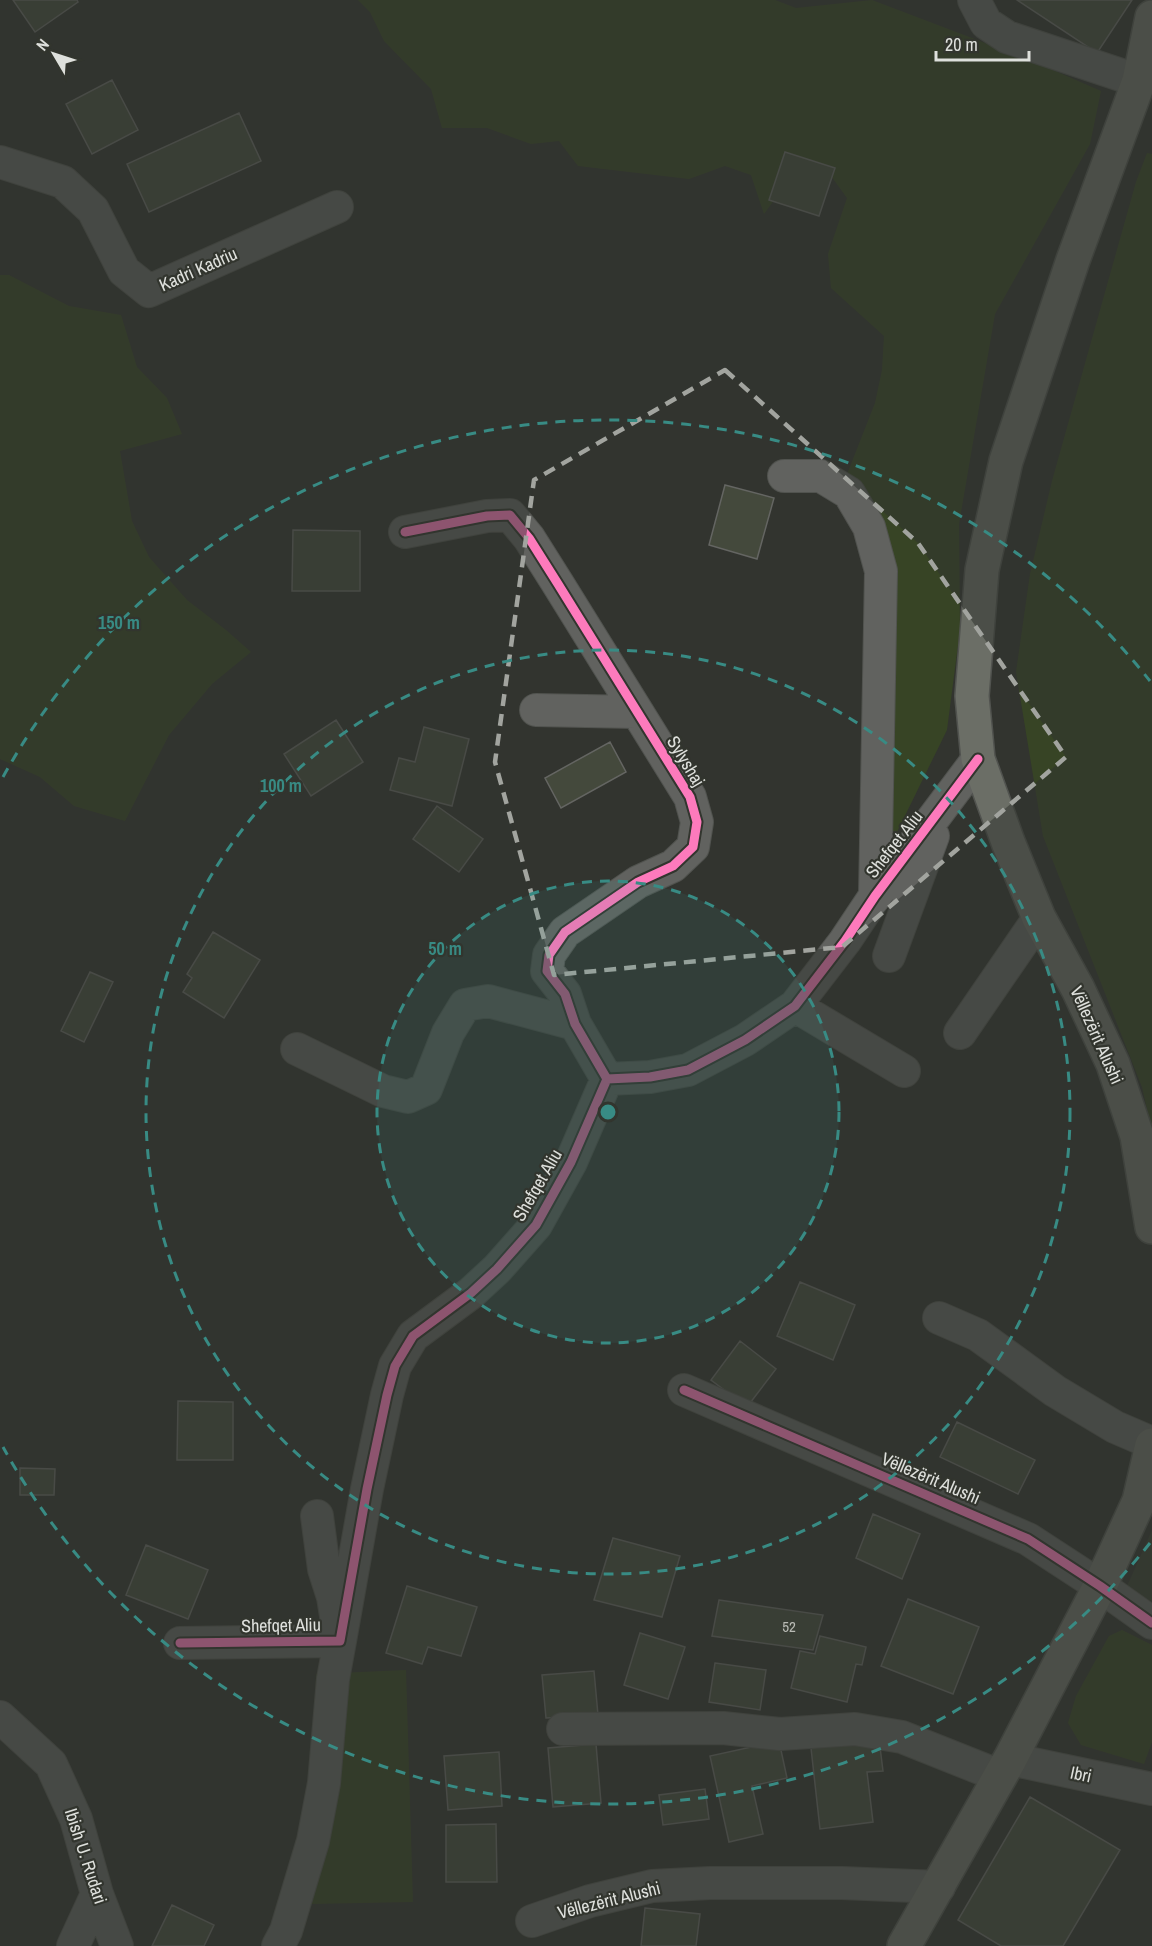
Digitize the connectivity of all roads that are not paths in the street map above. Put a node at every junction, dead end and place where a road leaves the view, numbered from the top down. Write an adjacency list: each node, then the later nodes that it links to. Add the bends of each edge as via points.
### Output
1 (974, 0): 3 (street, via 986,23 1007,37)
2 (1152, 17): 3 (main road, Vëllezërit Alushi)
3 (1138, 81): 10 (main road, Vëllezërit Alushi, via 1006,461 982,570 972,696)
4 (0, 162): 5 (street, Kadri Kadriu, via 63,182 93,210 124,271 149,291)
5 (337, 207)
6 (784, 476): 12 (street, Shefqet Aliu, via 821,476 849,493 869,527 881,571)
7 (405, 532): 9 (street, Sylyshaj, via 510,515 529,538)
8 (536, 710): 9 (street)
9 (636, 712): 16 (street, Sylyshaj, via 690,797 697,822 693,847 673,866 638,882 565,932 549,956 547,971 565,994)
10 (978, 759): 11 (street, Shefqet Aliu); 13 (main road, Vëllezërit Alushi)
11 (944, 807): 12 (street, Shefqet Aliu); 14 (street, Shefqet Aliu)
12 (875, 896): 15 (street, Shefqet Aliu)
13 (1039, 918): 17 (street); 21 (main road, Vëllezërit Alushi, via 1113,1064 1137,1136)
14 (889, 956)
15 (795, 1006): 19 (street); 20 (street, Shefqet Aliu, via 745,1040 688,1070)
16 (575, 1024): 18 (street, via 489,1001 465,1005 448,1033 426,1089 408,1097 383,1091); 20 (street, Sylyshaj)
17 (960, 1033)
18 (297, 1049)
19 (904, 1071)
20 (607, 1079): 28 (street, Shefqet Aliu, via 571,1162 536,1226 471,1293 413,1336 395,1366 366,1489)
21 (1152, 1227)
22 (939, 1317): 24 (street, via 978,1335 1055,1391)
23 (684, 1390): 26 (street, Vëllezërit Alushi, via 1028,1539)
24 (1152, 1444): 26 (main road, via 1139,1501)
25 (317, 1516): 28 (street, Shefqet Aliu)
26 (1100, 1586): 27 (street, Vëllezërit Alushi); 32 (main road)
27 (1152, 1623)
28 (340, 1641): 29 (street, Shefqet Aliu); 39 (street, Shefqet Aliu, via 324,1783 313,1841)
29 (180, 1643)
30 (0, 1717): 35 (street, Ibish U. Rudari, via 51,1764 76,1819)
31 (563, 1729): 32 (street, via 723,1728 780,1734 855,1729 902,1737)
32 (1005, 1768): 33 (street, Ibri); 34 (main road)
33 (1152, 1789)
34 (939, 1887): 36 (street, Vëllezërit Alushi, via 734,1883 652,1886); 40 (main road)
35 (97, 1894): 37 (street); 38 (street, Ibish U. Rudari)
36 (532, 1921)
37 (73, 1946)
38 (117, 1946)
39 (278, 1946)
40 (904, 1946)

